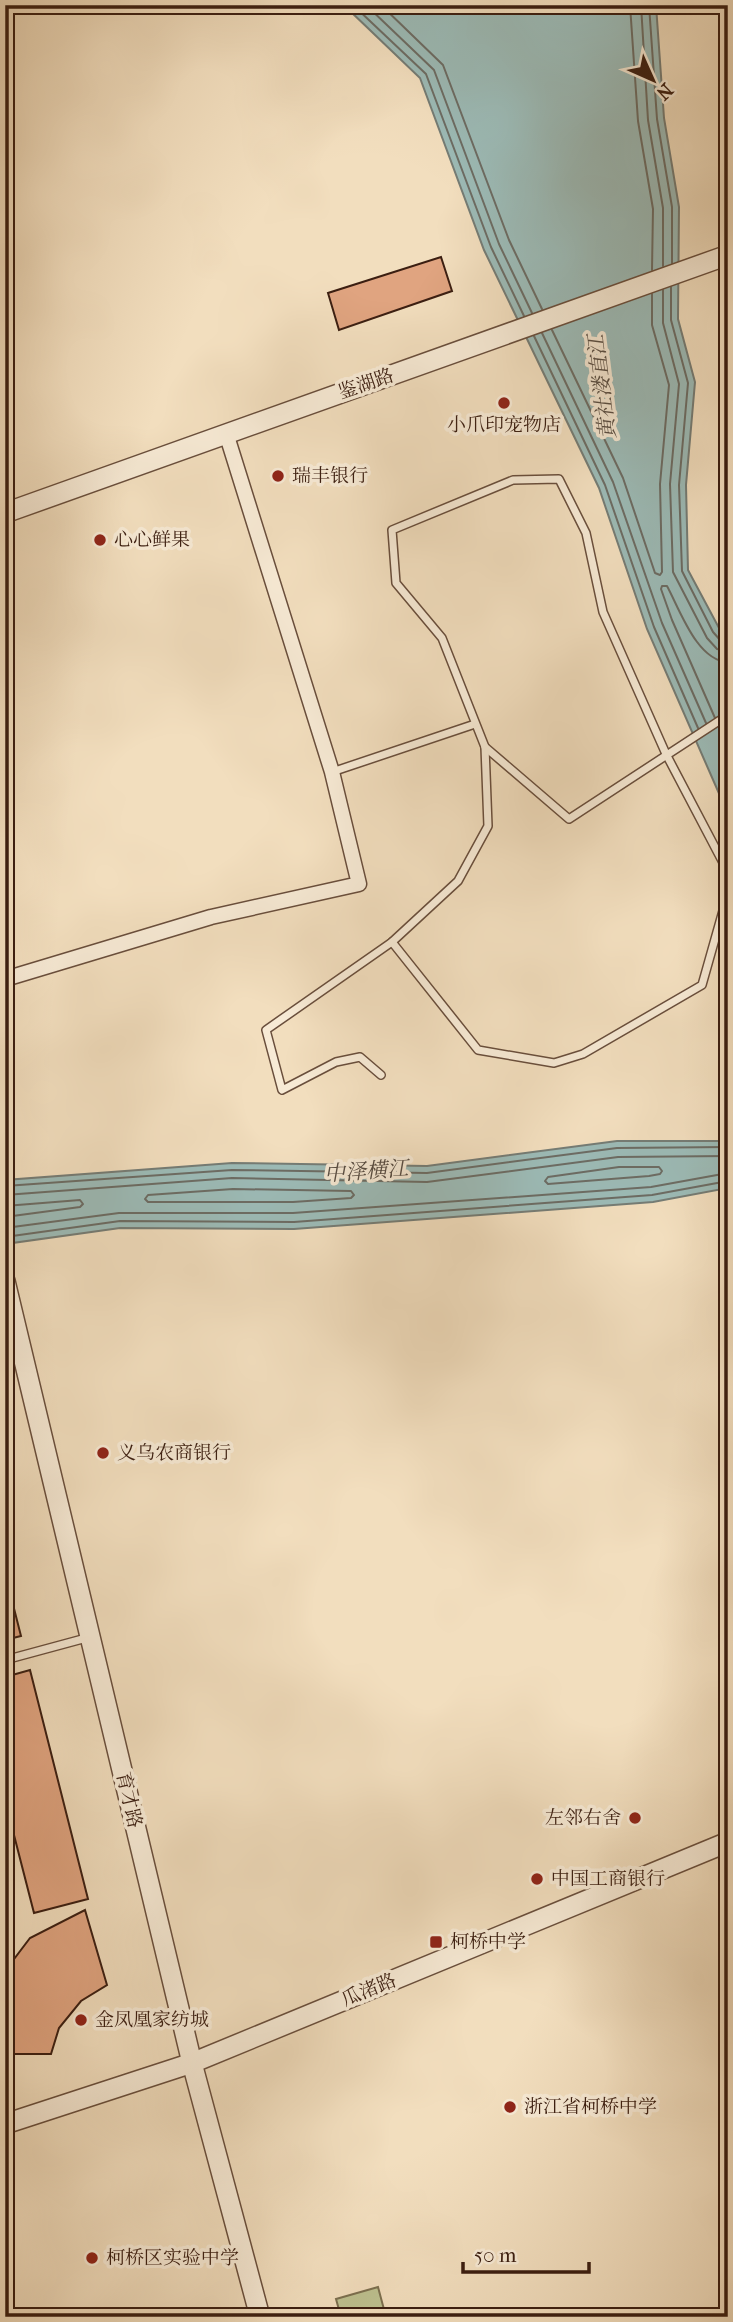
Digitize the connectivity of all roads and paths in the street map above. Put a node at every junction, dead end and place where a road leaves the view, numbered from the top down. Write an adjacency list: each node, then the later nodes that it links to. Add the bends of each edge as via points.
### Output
1 (728, 255): 2 (street, 鉴湖路)
2 (226, 433): 3 (street, 鉴湖路); 8 (street)
3 (5, 513)
4 (728, 715): 7 (lane)
5 (475, 724): 6 (lane); 7 (lane, via 442,638 396,583 393,530 513,480 559,479 586,533 603,612); 8 (lane)
6 (485, 747): 7 (lane, via 569,819); 11 (lane, via 488,826 458,881)
7 (666, 754): 9 (lane)
8 (332, 772): 12 (street, via 359,884 211,917)
9 (728, 872)
10 (728, 892): 11 (lane, via 702,985 583,1054 554,1063 478,1050)
11 (392, 942): 13 (lane, via 266,1030 282,1090 336,1062 360,1057)
12 (5, 979)
13 (381, 1075)
14 (5, 1281): 15 (street, 育才路)
15 (90, 1637): 16 (lane); 18 (street, 育才路)
16 (5, 1660)
17 (728, 1842): 18 (street, 瓜渚路)
18 (192, 2063): 19 (street, 瓜渚路); 20 (street, 育才路)
19 (5, 2124)
20 (260, 2317)

